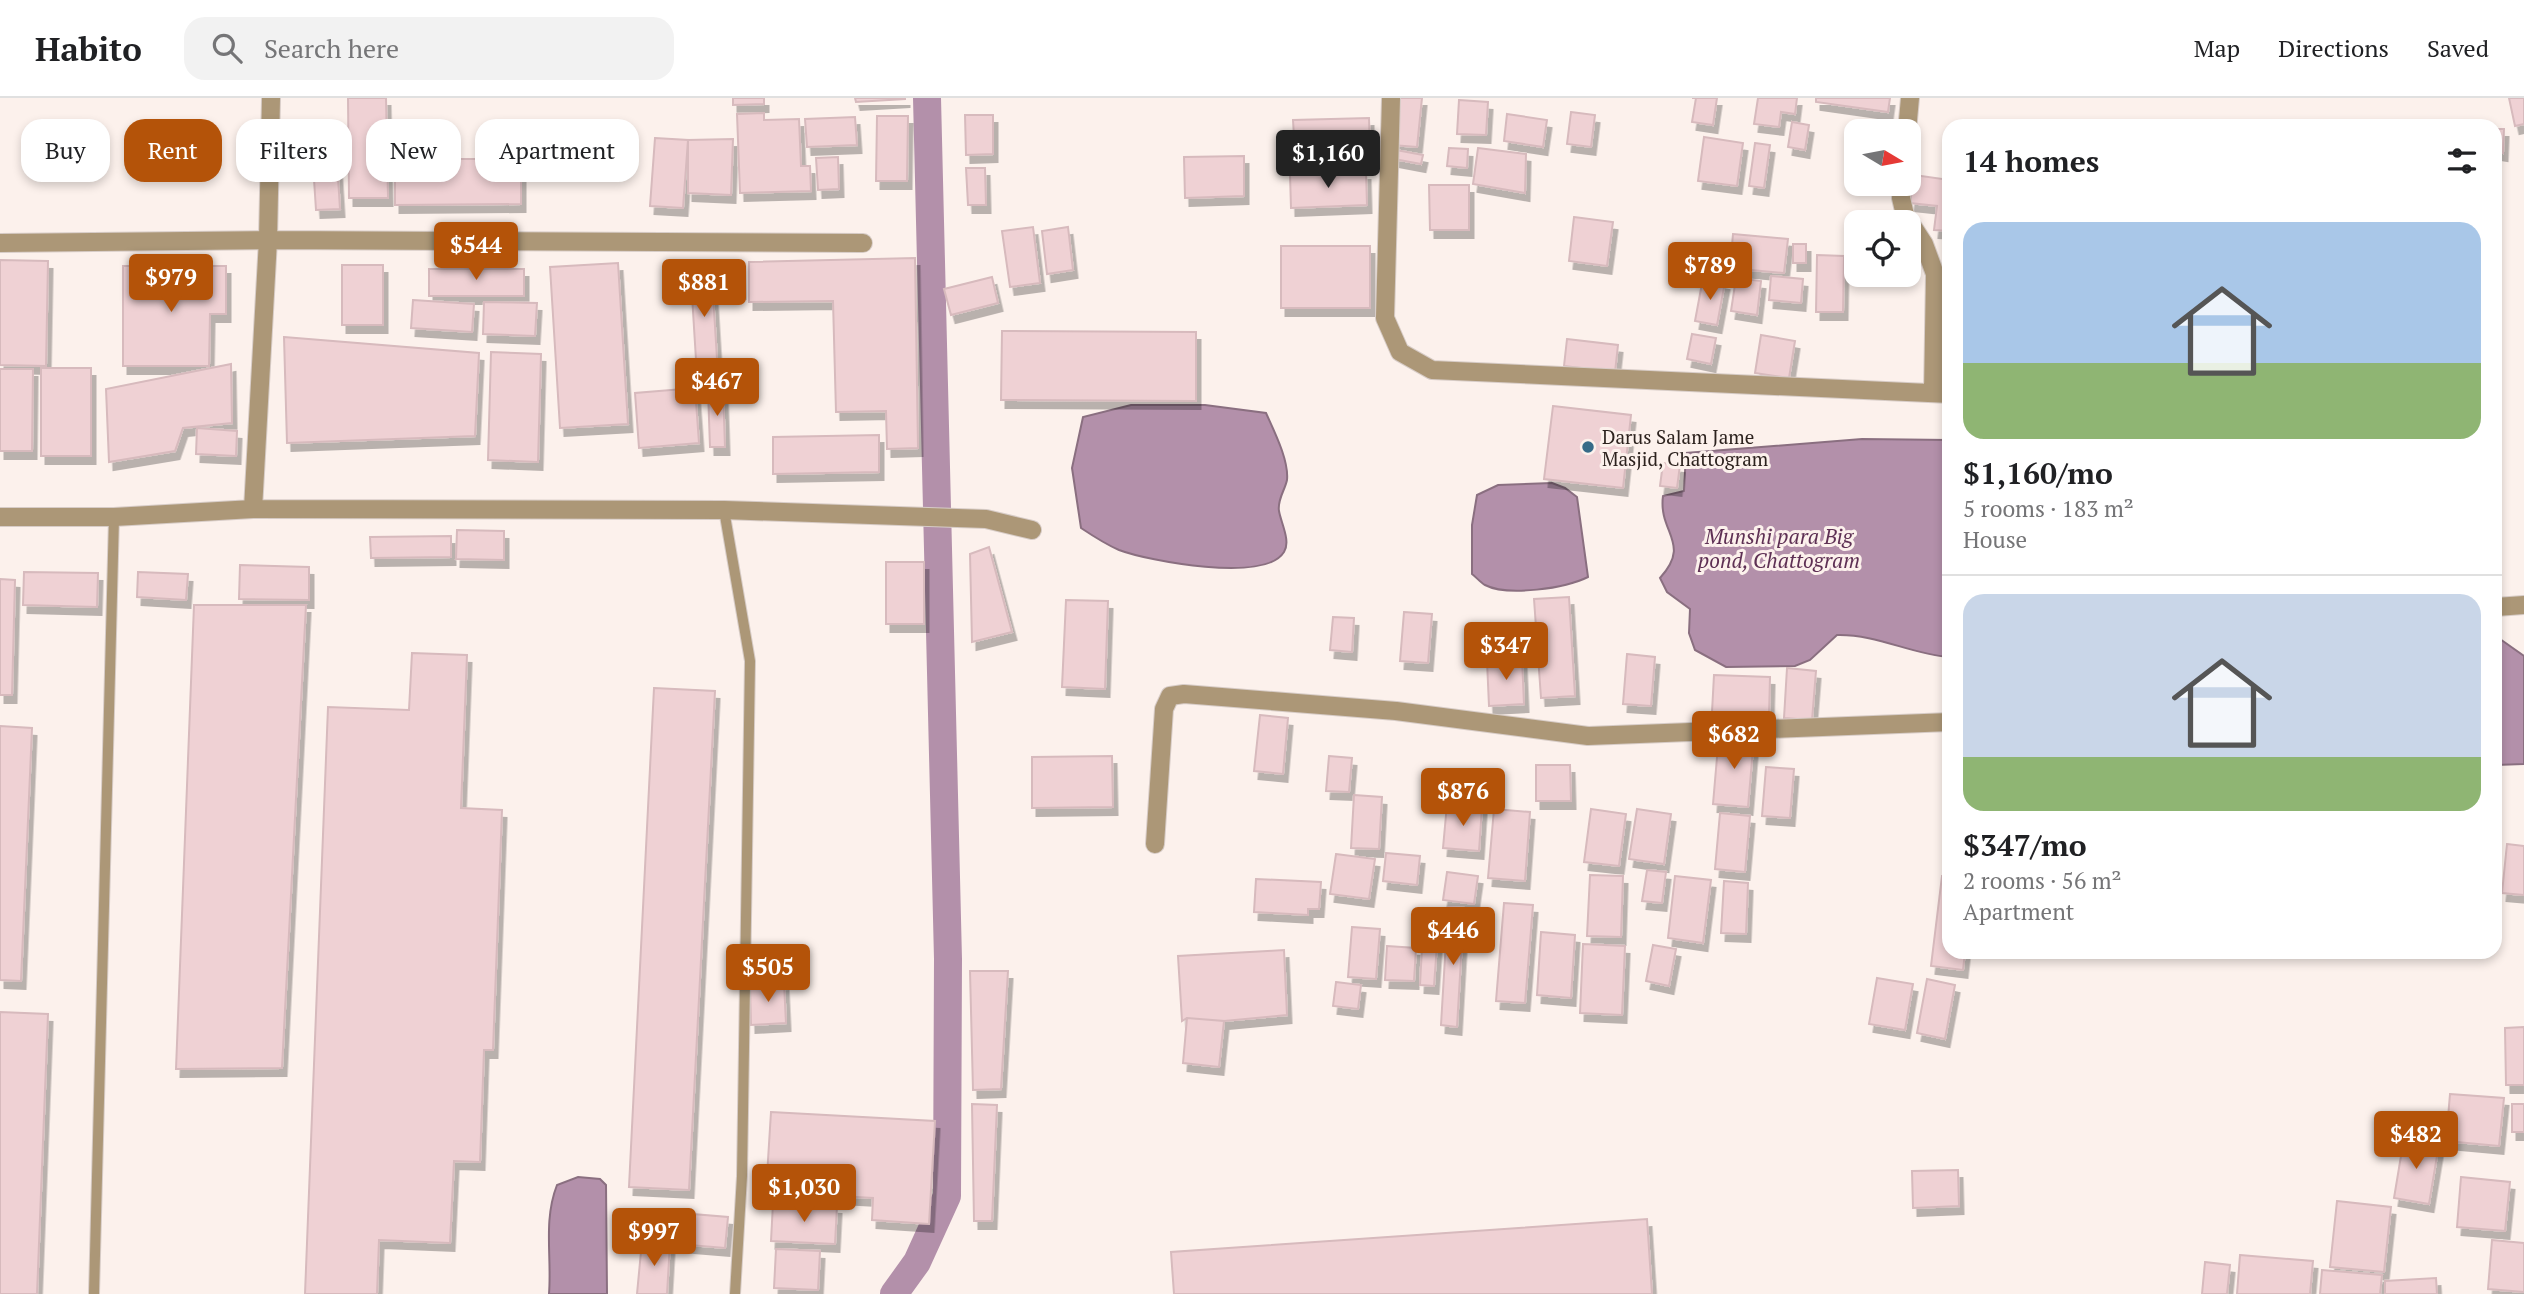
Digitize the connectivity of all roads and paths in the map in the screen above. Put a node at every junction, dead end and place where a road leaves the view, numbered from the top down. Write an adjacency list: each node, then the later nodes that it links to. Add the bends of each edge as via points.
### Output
1 (271, 98): 6 (street)
2 (1391, 98): 9 (street, via 1385,318 1400,352 1432,370)
3 (1910, 98): 4 (street)
4 (1908, 119)
5 (1901, 196): 9 (street, via 1905,215 1924,244 1934,274)
6 (268, 240): 7 (street); 8 (street); 10 (street)
7 (0, 243)
8 (863, 243)
9 (1941, 393)
10 (253, 509): 11 (street); 13 (street)
11 (724, 510): 14 (street, via 986,519); 20 (lane, via 750,661 742,1176)
12 (0, 517): 13 (street)
13 (114, 517): 19 (lane)
14 (1032, 530)
15 (2524, 605): 16 (street)
16 (2502, 607)
17 (1942, 722): 18 (street, via 1588,736 1396,711 1170,696 1164,709)
18 (1155, 844)
19 (94, 1294)
20 (735, 1294)

